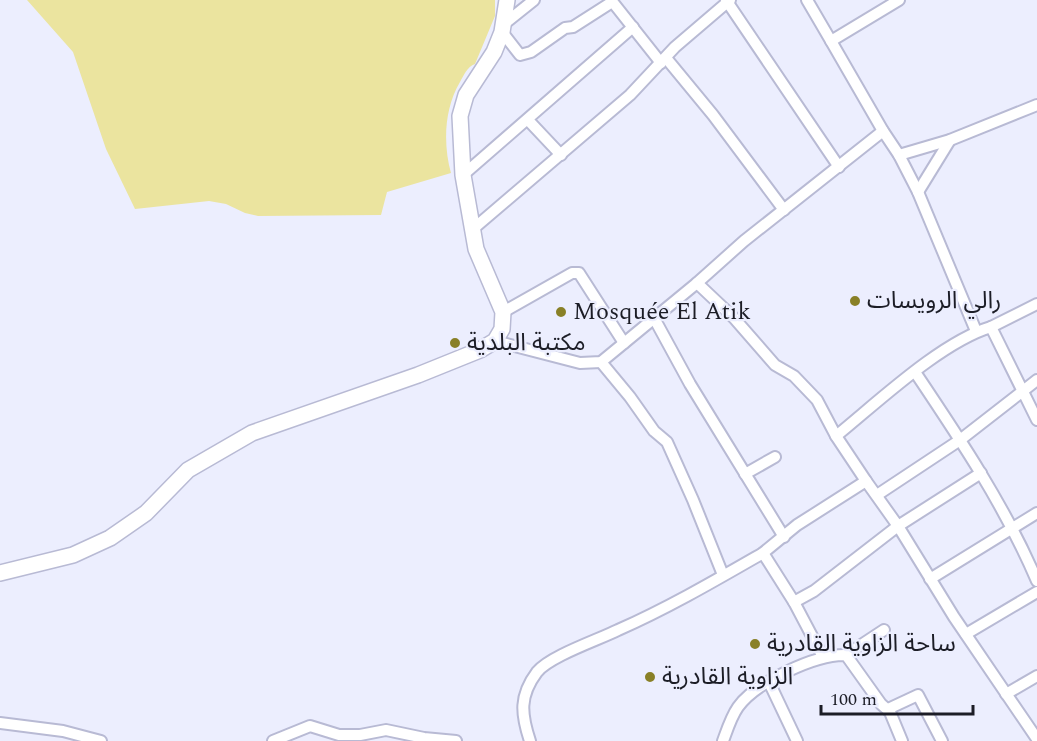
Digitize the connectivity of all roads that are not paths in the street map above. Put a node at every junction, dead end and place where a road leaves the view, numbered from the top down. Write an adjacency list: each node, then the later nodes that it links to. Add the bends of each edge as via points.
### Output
1 (507, 0): 8 (street)
2 (534, 0): 8 (street)
3 (807, 0): 9 (street)
4 (898, 0): 9 (street)
5 (611, 1): 7 (street); 8 (street, via 528,54 520,54)
6 (728, 1): 10 (street); 17 (street)
7 (633, 27): 10 (street); 12 (street)
8 (503, 28): 18 (street, via 494,52 463,105)
9 (831, 41): 13 (street)
10 (663, 61): 15 (street); 20 (street, via 720,123)
11 (1037, 105): 14 (street)
12 (528, 120): 15 (street); 18 (street)
13 (883, 131): 16 (street); 17 (street)
14 (950, 140): 16 (street); 19 (street)
15 (561, 155): 21 (street)
16 (899, 155): 19 (street)
17 (839, 167): 20 (street)
18 (463, 176): 21 (street)
19 (918, 192): 27 (street)
20 (784, 210): 22 (street)
21 (474, 229): 24 (street, via 479,256)
22 (697, 283): 25 (street); 35 (street, via 775,364 794,376 817,400)
23 (1037, 304): 26 (street)
24 (503, 312): 28 (street, via 502,329); 29 (street, via 572,273 579,273)
25 (654, 318): 29 (street); 39 (street)
26 (992, 327): 27 (street); 33 (street)
27 (976, 331): 31 (street)
28 (495, 341): 30 (street, via 580,363); 47 (street, via 418,375 252,433 188,470 146,513 110,538 74,555)
29 (624, 343): 30 (street)
30 (602, 362): 48 (street, via 654,431 667,442)
31 (915, 372): 35 (street); 36 (street)
32 (1037, 380): 33 (street)
33 (1022, 391): 34 (street); 36 (street)
34 (1037, 420)
35 (836, 436): 40 (street)
36 (960, 441): 38 (street); 41 (street)
37 (775, 457): 39 (street)
38 (981, 472): 43 (street); 44 (street)
39 (745, 474): 45 (street)
40 (866, 481): 41 (street); 45 (street)
41 (877, 495): 43 (street)
42 (1037, 513): 44 (street)
43 (898, 526): 49 (street); 52 (street)
44 (1013, 527): 49 (street); 50 (street)
45 (784, 537): 46 (street)
46 (764, 553): 48 (street); 52 (street)
47 (0, 573)
48 (723, 575): 66 (street, via 539,670 522,708)
49 (930, 579): 54 (street)
50 (1037, 581)
51 (1037, 592): 54 (street)
52 (794, 602): 56 (street)
53 (884, 630): 55 (street)
54 (966, 634): 59 (street)
55 (846, 655): 56 (street); 60 (street)
56 (823, 657): 58 (street)
57 (1037, 676): 59 (street)
58 (769, 682): 67 (street, via 737,708); 68 (street)
59 (1006, 694): 62 (street)
60 (888, 709): 69 (street); 70 (street, via 918,695)
61 (0, 723): 63 (street, via 63,730)
62 (1034, 739)
63 (101, 741)
64 (273, 741): 65 (street, via 309,726 339,735 386,730)
65 (456, 741)
66 (530, 741)
67 (723, 741)
68 (797, 741)
69 (902, 741)
70 (942, 741)

